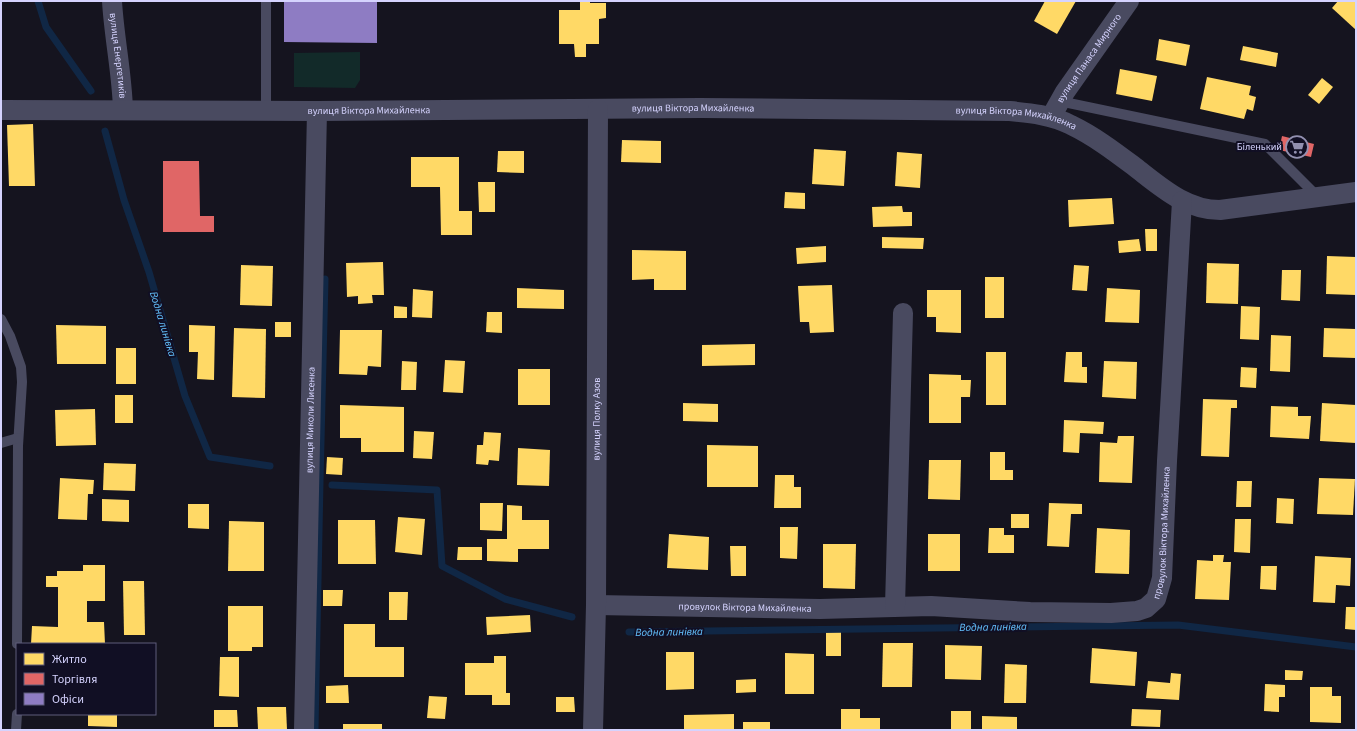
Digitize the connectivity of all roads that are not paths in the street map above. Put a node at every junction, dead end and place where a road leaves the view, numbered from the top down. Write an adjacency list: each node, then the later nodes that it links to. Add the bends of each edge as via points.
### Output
1 (112, 1): 7 (street, вулиця Енергетиків)
2 (266, 1): 8 (lane)
3 (1129, 1): 5 (street, вулиця Панаса Мирного)
4 (598, 109): 5 (street, вулиця Віктора Михайленка); 9 (street, вулиця Віктора Михайленка); 17 (street, вулиця Полку Азов)
5 (1055, 109): 11 (lane, via 1265,144); 12 (street, вулиця Віктора Михайленка, via 1070,124)
6 (1, 110): 7 (street, вулиця Віктора Михайленка)
7 (123, 110): 8 (street, вулиця Віктора Михайленка)
8 (266, 111): 9 (street, вулиця Віктора Михайленка)
9 (317, 111): 22 (street, вулиця Миколи Лисенка)
10 (1356, 192): 11 (street, вулиця Віктора Михайленка)
11 (1318, 197): 12 (street, вулиця Віктора Михайленка, via 1220,210 1196,207)
12 (1182, 201): 18 (street, провулок Віктора Михайленка, via 1162,578 1156,599 1146,608 1137,611 1111,612 1030,612)
13 (903, 313): 18 (street)
14 (1, 319): 15 (lane, via 22,367)
15 (18, 438): 16 (lane); 19 (lane)
16 (1, 442)
17 (596, 606): 18 (street, провулок Віктора Михайленка, via 820,609); 23 (street, вулиця Полку Азов)
18 (895, 606)
19 (17, 643)
20 (17, 715): 21 (lane)
21 (16, 730)
22 (304, 730)
23 (593, 730)

